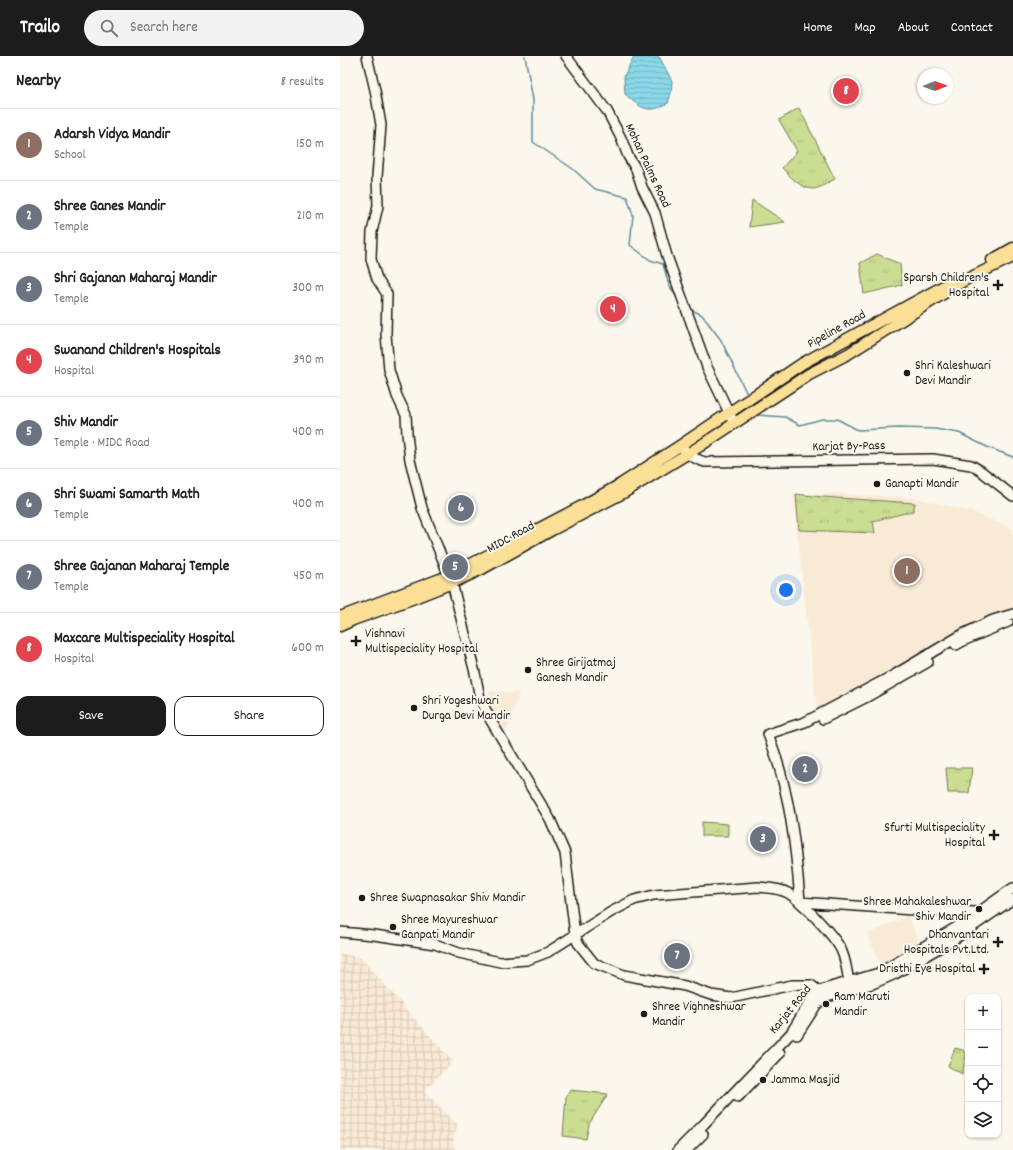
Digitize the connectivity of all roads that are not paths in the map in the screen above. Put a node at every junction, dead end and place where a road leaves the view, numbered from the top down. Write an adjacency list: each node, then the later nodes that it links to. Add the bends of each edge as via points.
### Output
1 (368, 56): 9 (street, via 381,124 377,177 378,206 372,232 371,259 377,279 387,294 386,334 389,370 406,415 410,460 422,508)
2 (566, 56): 5 (street, Mohan Palms Road, via 607,111 636,169 642,188 655,213 667,256 706,367)
3 (1013, 248): 5 (main road, Pipeline Road, via 803,364)
4 (1013, 257): 6 (main road, Pipeline Road, via 965,280 848,354 809,374)
5 (728, 414): 6 (street); 7 (main road, Pipeline Road)
6 (734, 423): 7 (main road, Pipeline Road)
7 (684, 450): 8 (street, Karjat By-Pass, via 695,459 705,462 933,459 971,465); 9 (main road, MIDC Road, via 626,492)
8 (1013, 496)
9 (450, 580): 11 (main road, MIDC Road); 13 (main road, MIDC Road, via 409,600); 20 (street, via 480,698 550,819 565,853)
10 (1013, 614): 14 (street, via 963,634 894,675 805,722)
11 (340, 617)
12 (1013, 620): 14 (street, via 965,640 841,711)
13 (340, 626)
14 (769, 736): 17 (street, via 774,746 788,802 797,860)
15 (1013, 888): 18 (street, Karjat Road)
16 (1013, 899): 18 (street, Karjat Road)
17 (800, 902): 18 (street); 20 (street, via 787,892 758,886 654,895 634,900); 21 (street, via 837,941)
18 (979, 917): 21 (street, Karjat Road, via 962,924 879,973); 22 (street, Karjat Road, via 959,936 895,974 872,984)
19 (340, 932): 20 (street, via 436,944 459,954 500,962 527,960 548,952)
20 (575, 935): 22 (street, via 578,943 594,963 624,975 685,986 711,996 731,998 792,985 811,985)
21 (849, 982): 22 (street, Karjat Road, via 824,989)
22 (824, 994): 23 (street, Karjat Road, via 796,1037)
23 (742, 1089): 24 (street, Karjat Road); 25 (street, Karjat Road)
24 (678, 1150)
25 (687, 1150)

